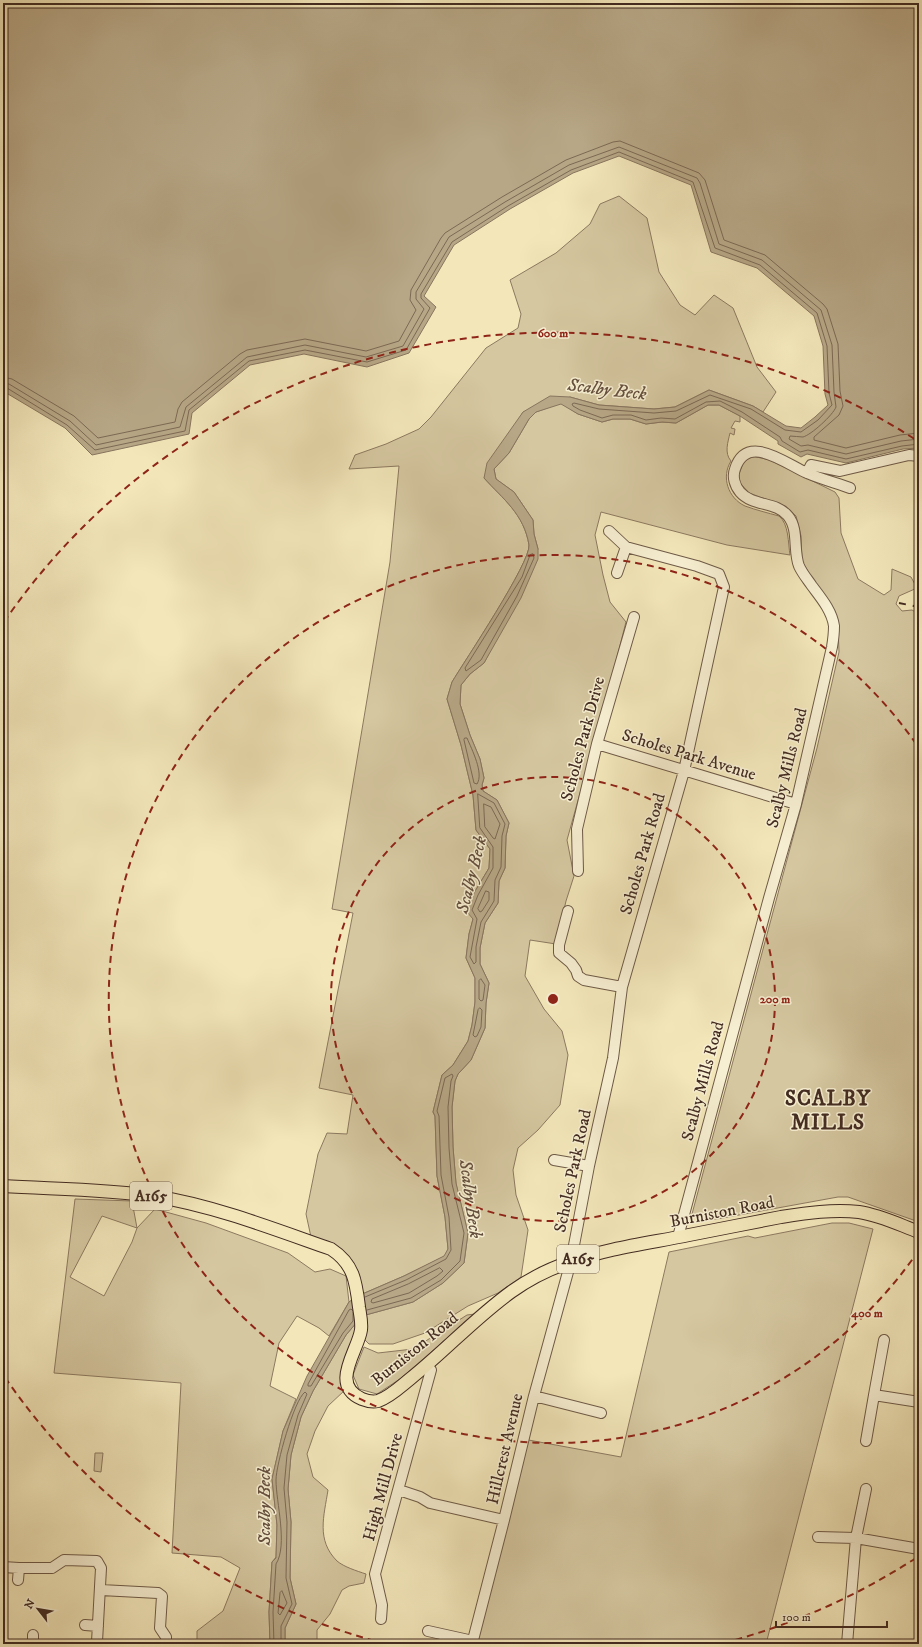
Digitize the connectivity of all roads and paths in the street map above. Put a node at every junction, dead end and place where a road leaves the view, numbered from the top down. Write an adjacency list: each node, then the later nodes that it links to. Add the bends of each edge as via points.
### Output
1 (919, 456): 2 (street, via 910,455 840,471 811,465)
2 (807, 473): 3 (street, Scalby Mills Road); 10 (street, Scalby Mills Road, via 771,454 758,451 743,456 734,471 734,480 745,497 782,510 792,522 799,568 831,615 834,627 832,648)
3 (850, 488)
4 (609, 531): 5 (street, Scholes Park Road)
5 (626, 547): 6 (street); 9 (street, Scholes Park Road, via 719,574 724,587)
6 (617, 573)
7 (634, 616): 8 (street, Scholes Park Drive)
8 (597, 744): 9 (street, Scholes Park Avenue); 11 (street, Scholes Park Drive, via 577,829)
9 (684, 771): 10 (street, Scholes Park Avenue); 13 (street, Scholes Park Road)
10 (796, 804): 18 (street, Scalby Mills Road)
11 (578, 871)
12 (568, 911): 13 (street, via 559,953 571,963 578,976 584,980)
13 (622, 988): 15 (street, Scholes Park Road, via 613,1058)
14 (554, 1160): 15 (street)
15 (589, 1166): 19 (street, Scholes Park Road)
16 (3, 1186): 21 (main road, Burniston Road / A165, via 110,1191 155,1196 252,1222 332,1249 352,1270 356,1286 361,1322 359,1339 346,1380 357,1397 370,1402 378,1401)
17 (919, 1232): 18 (main road, Burniston Road / A165, via 859,1212 820,1211)
18 (678, 1237): 19 (main road, Burniston Road / A165)
19 (571, 1261): 21 (main road, Burniston Road / A165, via 544,1272 511,1292); 23 (street, Hillcrest Avenue)
20 (884, 1340): 22 (street)
21 (427, 1365): 28 (street, High Mill Drive, via 431,1370)
22 (874, 1395): 24 (street); 26 (street)
23 (534, 1396): 25 (street); 29 (street, Hillcrest Avenue)
24 (919, 1402)
25 (601, 1413)
26 (866, 1441)
27 (866, 1489): 31 (street)
28 (399, 1490): 29 (street, via 420,1496 430,1503); 37 (street, High Mill Drive, via 375,1574 382,1605)
29 (504, 1520): 42 (street, Hillcrest Avenue)
30 (818, 1537): 31 (street)
31 (856, 1538): 32 (street); 44 (street)
32 (919, 1549)
33 (3, 1567): 34 (street)
34 (19, 1568): 35 (street); 36 (street, via 52,1568 64,1560 97,1561 101,1568)
35 (18, 1580)
36 (101, 1590): 39 (street); 43 (street, via 160,1594 160,1628 166,1637)
37 (381, 1619)
38 (85, 1625): 39 (street)
39 (98, 1626): 41 (street)
40 (428, 1631): 42 (street)
41 (97, 1642)
42 (473, 1642)
43 (166, 1644)
44 (847, 1644)

